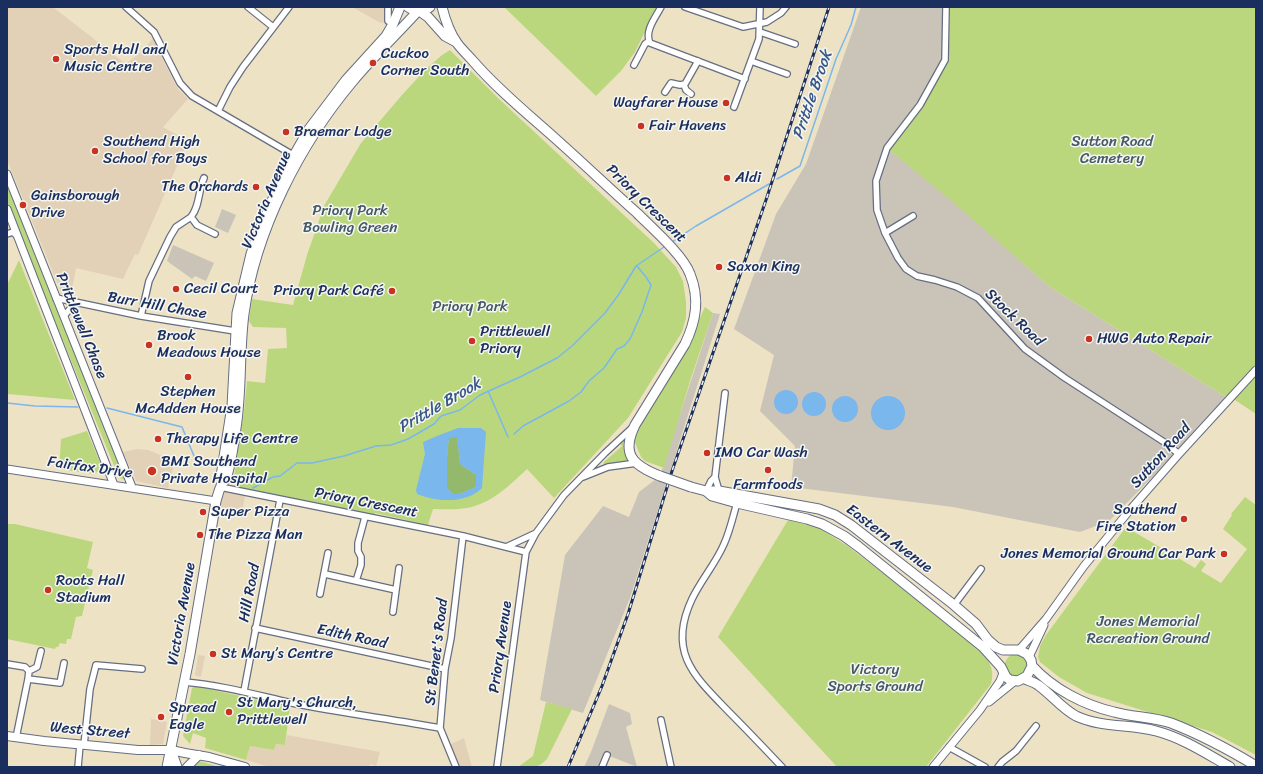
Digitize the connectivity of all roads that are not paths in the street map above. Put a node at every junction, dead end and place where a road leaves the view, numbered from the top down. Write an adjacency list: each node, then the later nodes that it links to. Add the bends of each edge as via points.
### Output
1 (126, 7): 31 (street, via 154,32 180,83 192,96)
2 (248, 7): 17 (street)
3 (289, 7): 17 (street)
4 (388, 7): 15 (street)
5 (400, 7): 15 (main road, Victoria Avenue)
6 (408, 7): 14 (main road, Priory Crescent)
7 (430, 7): 14 (main road, Victoria Avenue)
8 (442, 7): 20 (main road, Priory Crescent)
9 (661, 7): 19 (street, via 648,33)
10 (685, 7): 16 (street, via 738,26)
11 (760, 7): 16 (street)
12 (786, 7): 16 (street, via 775,18)
13 (946, 7): 40 (street, Stock Road, via 945,60 920,105 887,148 876,181 877,210)
14 (419, 12): 20 (main road, Priory Crescent, via 432,21 445,36); 59 (main road, Victoria Avenue, via 352,82 301,155 278,202 254,270 245,308 236,428 226,477)
15 (390, 23): 32 (main road, Victoria Avenue, via 386,36 359,64 333,97)
16 (759, 25): 18 (street)
17 (273, 27): 31 (street, via 230,86)
18 (760, 32): 21 (street); 23 (street)
19 (649, 41): 22 (street, via 653,45); 24 (street)
20 (456, 42): 50 (main road, Priory Crescent, via 515,103 643,219 686,265 695,293 696,317 692,330)
21 (795, 44)
22 (698, 61): 26 (street); 27 (street)
23 (751, 61): 25 (street); 26 (street)
24 (634, 65)
25 (787, 74)
26 (744, 79): 30 (street)
27 (684, 85): 28 (street, via 671,83); 29 (street)
28 (665, 92)
29 (691, 94)
30 (734, 107)
31 (218, 111): 32 (street)
32 (293, 155): 47 (main road, Victoria Avenue, via 272,199 251,254)
33 (7, 174): 43 (street, Prittlewell Chase)
34 (204, 178): 36 (street)
35 (7, 209): 38 (street, Prittlewell Chase)
36 (191, 216): 41 (street, via 197,225); 46 (street, via 176,227 170,237 149,281)
37 (913, 216): 40 (street)
38 (12, 222): 39 (street); 42 (street, Prittlewell Chase)
39 (7, 233): 42 (street, via 13,232)
40 (885, 233): 51 (street, Stock Road, via 906,269 917,276 957,287 978,298 1025,349)
41 (216, 234)
42 (18, 238): 54 (street, Prittlewell Chase)
43 (56, 298): 44 (street, Burr Hill Chase); 45 (street, Prittlewell Chase)
44 (75, 302): 45 (street); 46 (street, Burr Hill Chase)
45 (64, 316): 60 (street, Prittlewell Chase)
46 (141, 316): 47 (street, Burr Hill Chase)
47 (235, 331): 59 (main road, Victoria Avenue, via 232,406)
48 (1256, 370): 51 (street, Sutton Road)
49 (725, 393): 55 (street)
50 (635, 425): 52 (main road, Priory Crescent, via 629,445 630,454); 56 (street, Priory Crescent)
51 (1179, 454): 80 (street, Sutton Road, via 1084,566)
52 (636, 463): 56 (street, Priory Crescent, via 608,467); 62 (main road, Eastern Avenue, bridge, via 660,476)
53 (7, 469): 57 (street, Fairfax Drive)
54 (110, 473): 57 (street); 58 (street, Prittlewell Chase)
55 (715, 477): 61 (street); 62 (street)
56 (581, 478): 67 (street, Priory Crescent, via 564,495)
57 (102, 483): 58 (street, Fairfax Drive)
58 (114, 485): 60 (street, Fairfax Drive)
59 (221, 486): 63 (street, Priory Crescent); 64 (main road, Victoria Avenue)
60 (132, 487): 64 (street, Fairfax Drive)
61 (719, 490): 62 (main road, Eastern Avenue); 78 (main road, Eastern Avenue, via 819,509 835,515)
62 (706, 491): 65 (main road, Eastern Avenue, via 712,496)
63 (280, 500): 66 (street, Priory Crescent); 81 (street, Hill Road)
64 (216, 501): 94 (main road, Victoria Avenue)
65 (737, 503): 89 (main road, Eastern Avenue, via 807,519 844,536 983,647); 118 (street, via 725,544 692,599 684,622 682,638 692,672)
66 (365, 517): 68 (street, Priory Crescent); 75 (street, via 358,543 361,565)
67 (536, 533): 69 (street, Priory Crescent); 70 (street, Priory Avenue)
68 (463, 536): 69 (street, Priory Crescent); 88 (street, St Benet's Road)
69 (506, 547): 70 (street, Priory Crescent)
70 (526, 552): 115 (street, Priory Avenue)
71 (328, 553): 74 (street)
72 (399, 568): 76 (street)
73 (981, 569): 78 (street)
74 (325, 574): 75 (street); 77 (street)
75 (356, 581): 76 (street)
76 (396, 590): 79 (street)
77 (320, 594)
78 (954, 605): 83 (main road, Eastern Avenue, via 976,624 996,647)
79 (393, 612)
80 (1046, 620): 83 (street, Sutton Road); 84 (street, Sutton Road)
81 (255, 628): 88 (street, Edith Road); 95 (street, Hill Road)
82 (41, 651): 90 (street, via 37,666)
83 (1015, 651): 84 (main road, Eastern Avenue, via 1023,652); 89 (main road, via 1003,658)
84 (1030, 662): 91 (main road, via 1030,673); 108 (main road, Eastern Avenue, via 1041,676 1066,693 1114,712 1170,723 1211,739)
85 (64, 663): 92 (street, via 60,683)
86 (7, 664): 90 (street, via 25,667)
87 (142, 669): 102 (street, via 96,665)
88 (445, 669): 99 (street, St Benet's Road)
89 (1002, 670): 93 (main road, Eastern Avenue, via 1006,677); 96 (street, via 1000,681)
90 (29, 671): 92 (street)
91 (1025, 678): 93 (main road); 107 (main road, via 1076,716 1106,725 1156,731 1189,744)
92 (28, 679): 101 (street)
93 (1015, 681): 96 (street)
94 (184, 682): 95 (street); 104 (main road, Victoria Avenue)
95 (244, 691): 99 (street, via 292,703)
96 (980, 710): 103 (street)
97 (661, 720): 117 (street)
98 (1036, 726): 121 (street, via 1016,751)
99 (440, 728): 114 (street, St Benet's Road)
100 (7, 736): 101 (main road, West Street)
101 (16, 738): 102 (main road, West Street)
102 (82, 745): 104 (main road, West Street); 109 (street)
103 (949, 747): 119 (street); 120 (street)
104 (171, 750): 105 (main road, West Street); 110 (main road, Victoria Avenue); 111 (main road)
105 (199, 755): 112 (main road); 113 (main road, West Street)
106 (607, 755): 116 (street)
107 (1224, 765)
108 (1256, 766)
109 (78, 767)
110 (167, 767)
111 (177, 767)
112 (187, 767)
113 (245, 767)
114 (456, 767)
115 (497, 767)
116 (602, 767)
117 (671, 767)
118 (782, 767)
119 (933, 767)
120 (985, 767)
121 (998, 767)

